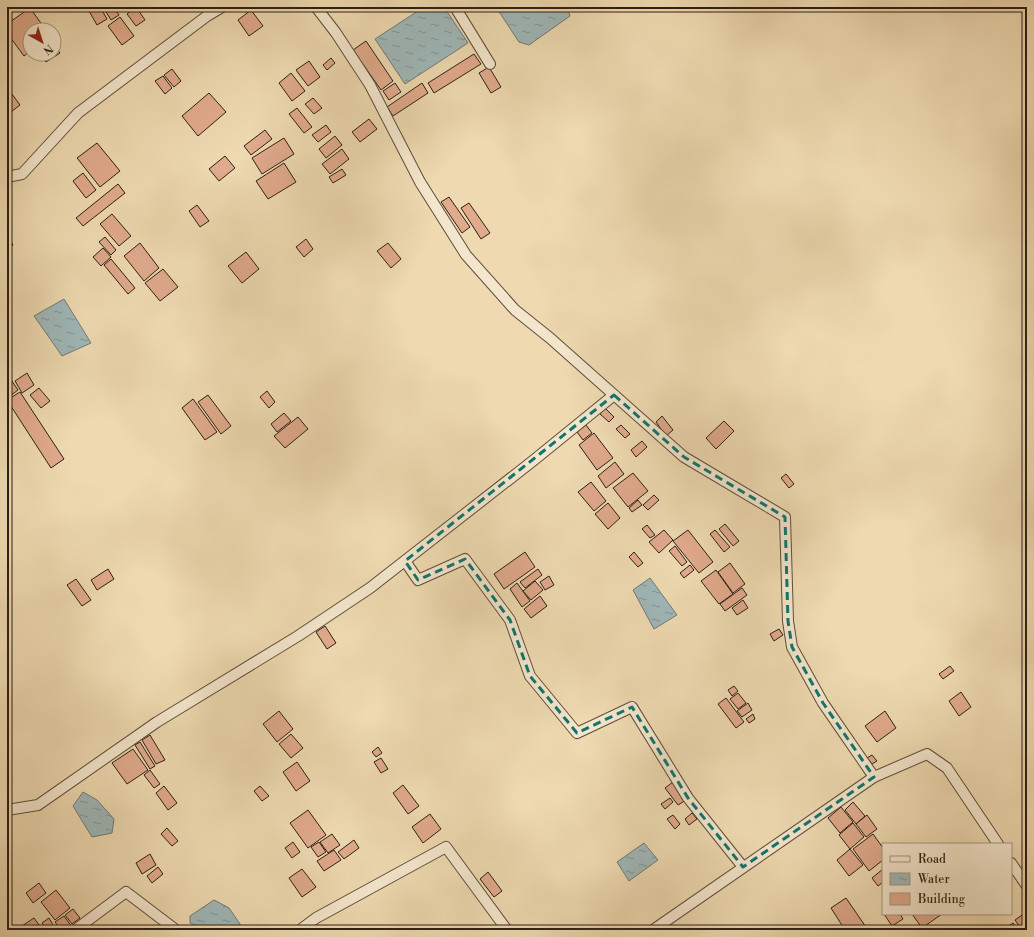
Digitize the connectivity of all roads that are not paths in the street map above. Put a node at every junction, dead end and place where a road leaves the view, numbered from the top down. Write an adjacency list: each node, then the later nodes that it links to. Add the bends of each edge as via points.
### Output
1 (222, 7): 5 (street, via 206,16 78,113 22,174)
2 (316, 7): 6 (street, via 370,85 420,182 466,255 515,310)
3 (455, 7): 4 (street)
4 (490, 64)
5 (7, 178)
6 (614, 395): 7 (street); 8 (street, via 684,457 785,517 788,621 792,647 823,703)
7 (405, 560): 9 (street, via 370,588 298,636 157,722 38,805); 12 (street, via 418,580 465,559 510,620 530,676 577,733 632,707 688,798)
8 (874, 777): 10 (street, via 927,754 947,768); 12 (street)
9 (7, 810)
10 (997, 843)
11 (1012, 864): 13 (street)
12 (743, 867): 20 (street)
13 (1027, 886)
14 (7, 927): 15 (street)
15 (9, 930)
16 (75, 930): 17 (street, via 126,892)
17 (176, 930)
18 (300, 930): 19 (street, via 316,918 446,847)
19 (507, 930)
20 (653, 930)

